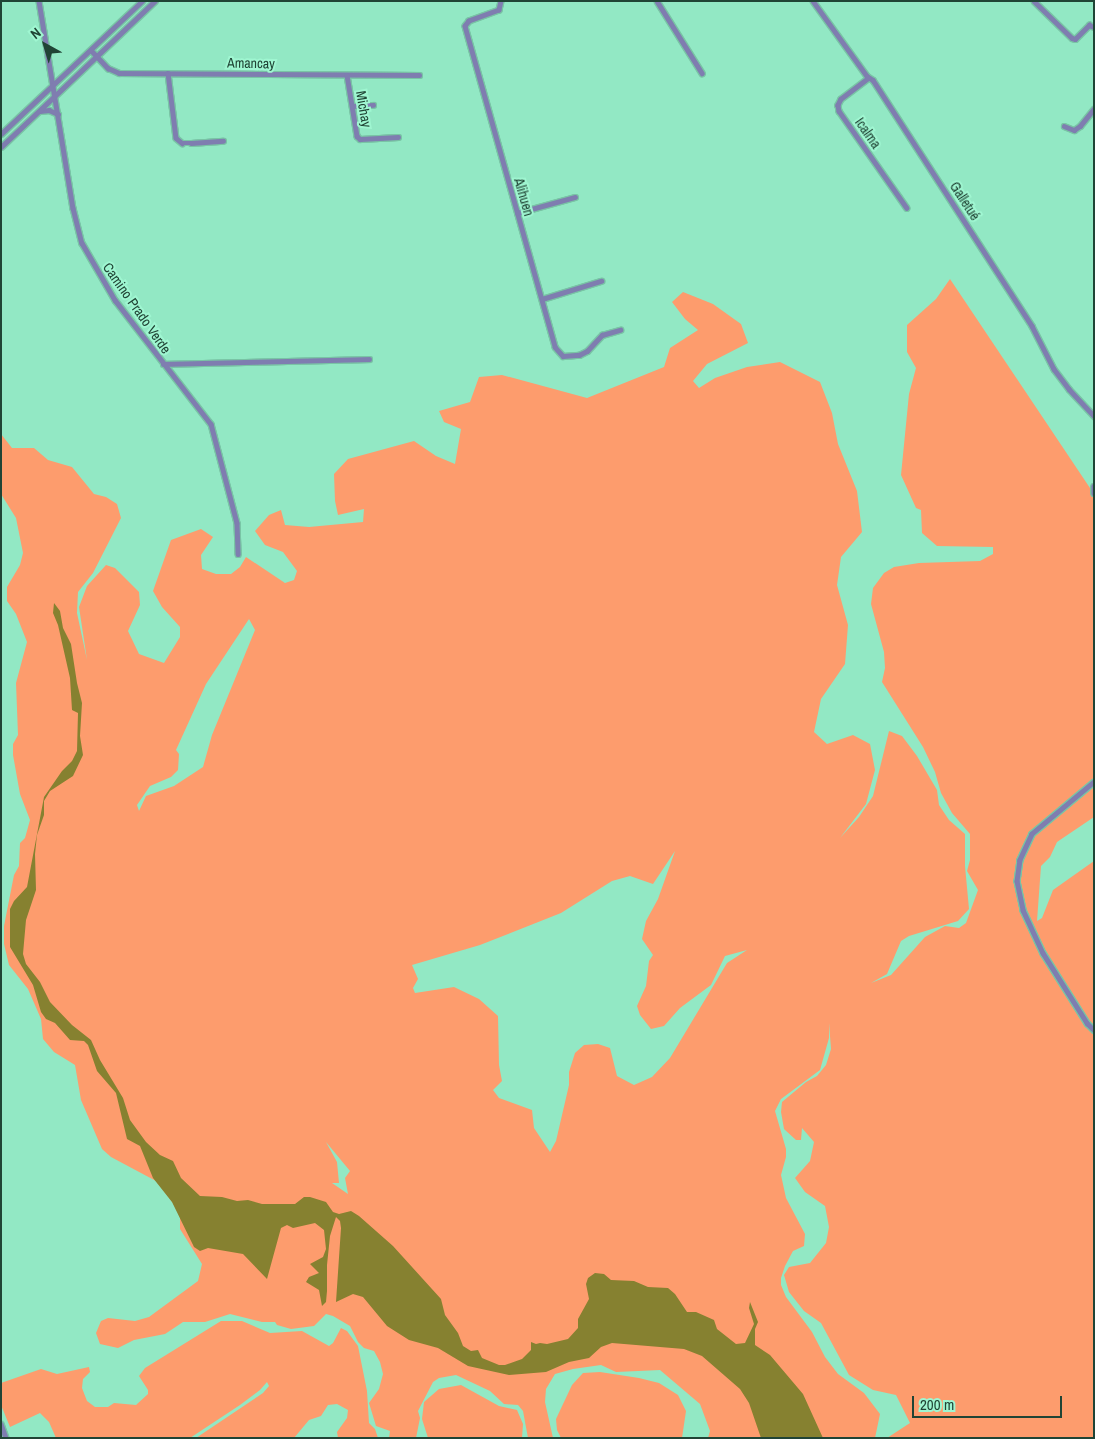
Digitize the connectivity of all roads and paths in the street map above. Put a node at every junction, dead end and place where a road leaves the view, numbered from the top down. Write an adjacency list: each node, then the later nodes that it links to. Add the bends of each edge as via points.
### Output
1 (39, 1): 11 (street, Camino Prado Verde)
2 (142, 1): 9 (street)
3 (155, 1): 10 (street)
4 (501, 1): 32 (street, Alihuen, via 499,10 469,21 465,26)
5 (657, 1): 13 (street)
6 (813, 1): 17 (street, Galletué)
7 (1034, 1): 8 (street, via 1072,38 1089,24)
8 (1094, 27)
9 (91, 50): 10 (street, Amancay); 16 (street)
10 (97, 56): 12 (street, Amancay, via 116,72); 19 (street)
11 (51, 68): 16 (street); 18 (street, Camino Prado Verde)
12 (168, 73): 14 (street, Amancay); 28 (street, via 176,138 191,144)
13 (702, 73)
14 (347, 75): 15 (street, Amancay); 21 (street, Michay)
15 (419, 75)
16 (64, 76): 18 (street)
17 (870, 78): 31 (street, Icalma, via 841,99 839,111); 38 (street, Galletué, via 1032,326 1054,369)
18 (54, 85): 19 (street, Camino Prado Verde); 26 (street)
19 (55, 95): 23 (street); 24 (street, Camino Prado Verde)
20 (373, 105): 21 (street)
21 (352, 106): 27 (street, Michay, via 360,139)
22 (1094, 109): 25 (street, via 1074,130)
23 (37, 113): 24 (street, via 43,110); 29 (street)
24 (58, 114): 37 (street, Camino Prado Verde, via 82,243 115,300)
25 (1064, 126)
26 (1, 134)
27 (398, 138)
28 (223, 141)
29 (1, 147)
30 (575, 197): 32 (street)
31 (907, 208)
32 (517, 214): 34 (street, Alihuen)
33 (601, 281): 34 (street)
34 (542, 299): 35 (street, Alihuen, via 555,347 563,356 582,354 602,336)
35 (620, 330)
36 (369, 359): 37 (street)
37 (163, 364): 41 (street, Camino Prado Verde, via 211,424 237,523)
38 (1094, 416)
39 (1094, 486): 40 (street)
40 (1094, 493)
41 (238, 554)
42 (1094, 782): 43 (street, via 1032,834 1020,860 1016,882 1022,910 1043,952)
43 (1094, 1030)
44 (1, 1424): 45 (street)
45 (6, 1438)

